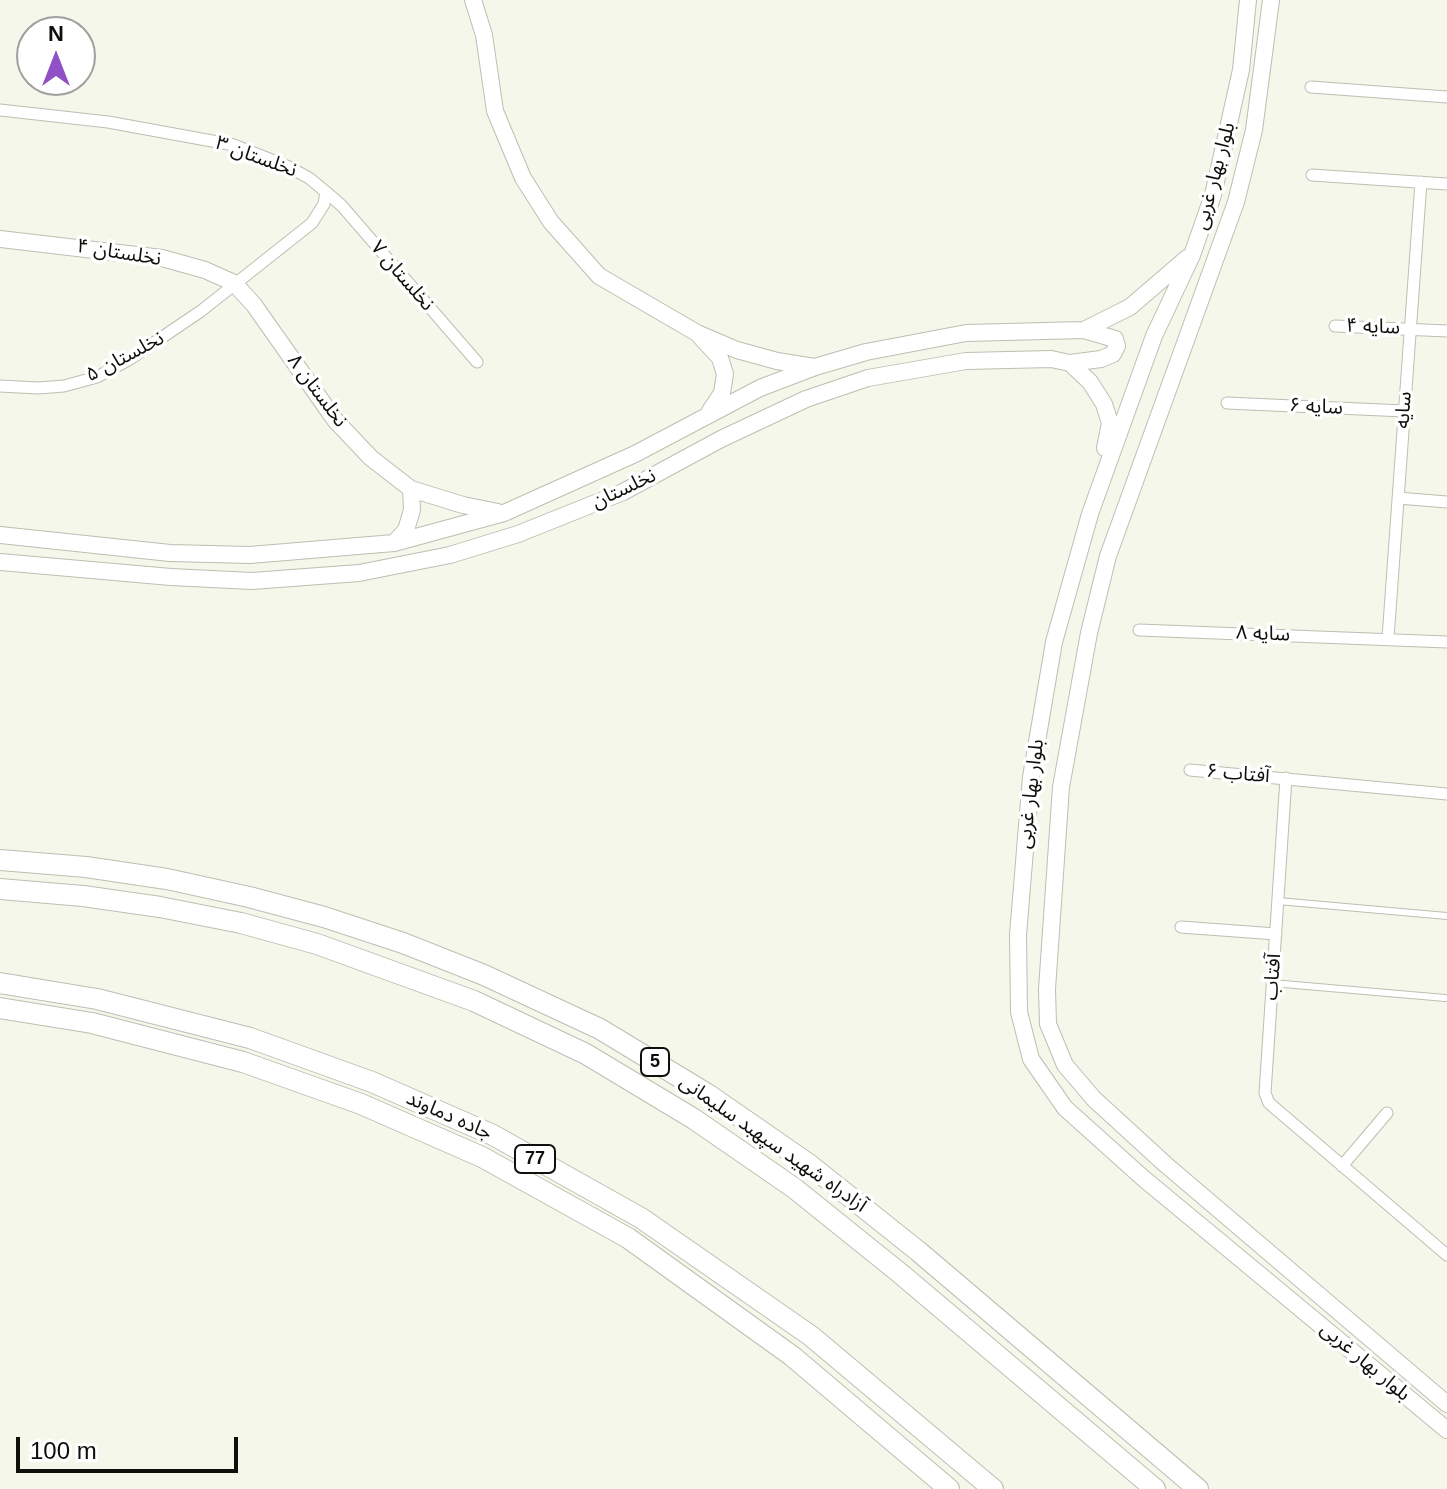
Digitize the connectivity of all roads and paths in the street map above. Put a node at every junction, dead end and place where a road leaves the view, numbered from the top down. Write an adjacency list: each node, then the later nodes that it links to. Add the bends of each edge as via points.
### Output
1 (473, 0): 18 (street, via 495,111 523,178 551,222 599,276)
2 (1248, 0): 12 (street, بلوار بهار غربی, via 1229,127)
3 (1271, 1): 53 (street, بلوار بهار غربی, via 1254,130 1236,202 1108,556 1089,633 1061,787 1048,1024 1065,1065 1094,1099)
4 (1311, 87): 5 (street)
5 (1447, 97)
6 (0, 110): 10 (street, نخلستان ۳, via 108,122 234,145 287,166)
7 (1312, 175): 8 (street)
8 (1421, 182): 9 (street); 15 (street, سایه)
9 (1447, 184)
10 (326, 192): 13 (street, via 312,223); 19 (street, نخلستان ۷)
11 (0, 239): 13 (street, نخلستان ۴, via 162,258)
12 (1192, 255): 16 (street, نخلستان, via 1130,307); 30 (street, بلوار بهار غربی, via 1154,336)
13 (234, 283): 22 (street, نخلستان ۵, via 166,337 97,377 64,386); 26 (street, نخلستان ۸, via 335,420)
14 (1335, 326): 15 (street, سایه ۴)
15 (1410, 329): 17 (street, سایه ۴); 24 (street, سایه)
16 (1084, 330): 20 (street, نخلستان, via 1115,339 1117,346 1101,359); 21 (street, نخلستان, via 966,333)
17 (1447, 331)
18 (697, 333): 21 (street, via 737,350); 25 (street, via 720,358 725,374 722,393)
19 (477, 362)
20 (1070, 363): 30 (street, via 1090,382 1110,423); 33 (street, نخلستان, via 966,361 868,378 806,399 623,492 518,534 450,555 359,573 252,581)
21 (815, 367): 25 (street, نخلستان)
22 (0, 386)
23 (1227, 403): 24 (street, سایه ۶)
24 (1404, 411): 27 (street, سایه)
25 (708, 414): 29 (street, نخلستان, via 599,472)
26 (411, 489): 29 (street); 32 (street, via 406,530)
27 (1398, 498): 28 (street); 35 (street, سایه)
28 (1447, 502)
29 (504, 513): 32 (street, نخلستان)
30 (1090, 514): 54 (street, بلوار بهار غربی, via 1054,642 1031,777 1017,983 1031,1059 1051,1092 1087,1128)
31 (0, 535): 32 (street, نخلستان, via 170,553 250,555)
32 (394, 543)
33 (0, 562)
34 (1139, 630): 35 (street, سایه ۸)
35 (1388, 638): 36 (street, سایه ۸)
36 (1447, 642)
37 (1190, 770): 38 (street, آفتاب ۶)
38 (1286, 778): 39 (street); 42 (street, آفتاب)
39 (1447, 794)
40 (0, 860): 58 (highway, آزادراه شهید سپهبد سلیمانی / 5, via 167,879 324,917 484,975 600,1029 810,1165)
41 (0, 889): 57 (highway, آزادراه شهید سپهبد سلیمانی / 5, via 83,896 241,923 317,944 474,1001 586,1054 794,1188)
42 (1278, 901): 43 (lane); 45 (street, آفتاب)
43 (1447, 916)
44 (1181, 927): 45 (street)
45 (1276, 934): 47 (street, آفتاب)
46 (0, 983): 56 (highway, جاده دماوند / 77, via 97,999 250,1038 372,1082 493,1135 641,1218 798,1327)
47 (1272, 983): 48 (lane); 51 (street, آفتاب, via 1265,1093 1269,1103)
48 (1445, 998)
49 (0, 1008): 55 (highway, جاده دماوند / 77, via 92,1023 243,1062 361,1104 482,1157 628,1238 792,1356)
50 (1387, 1113): 51 (street)
51 (1342, 1166): 52 (street, آفتاب)
52 (1447, 1255)
53 (1447, 1404)
54 (1447, 1430)
55 (949, 1489)
56 (993, 1489)
57 (1155, 1489)
58 (1198, 1489)

